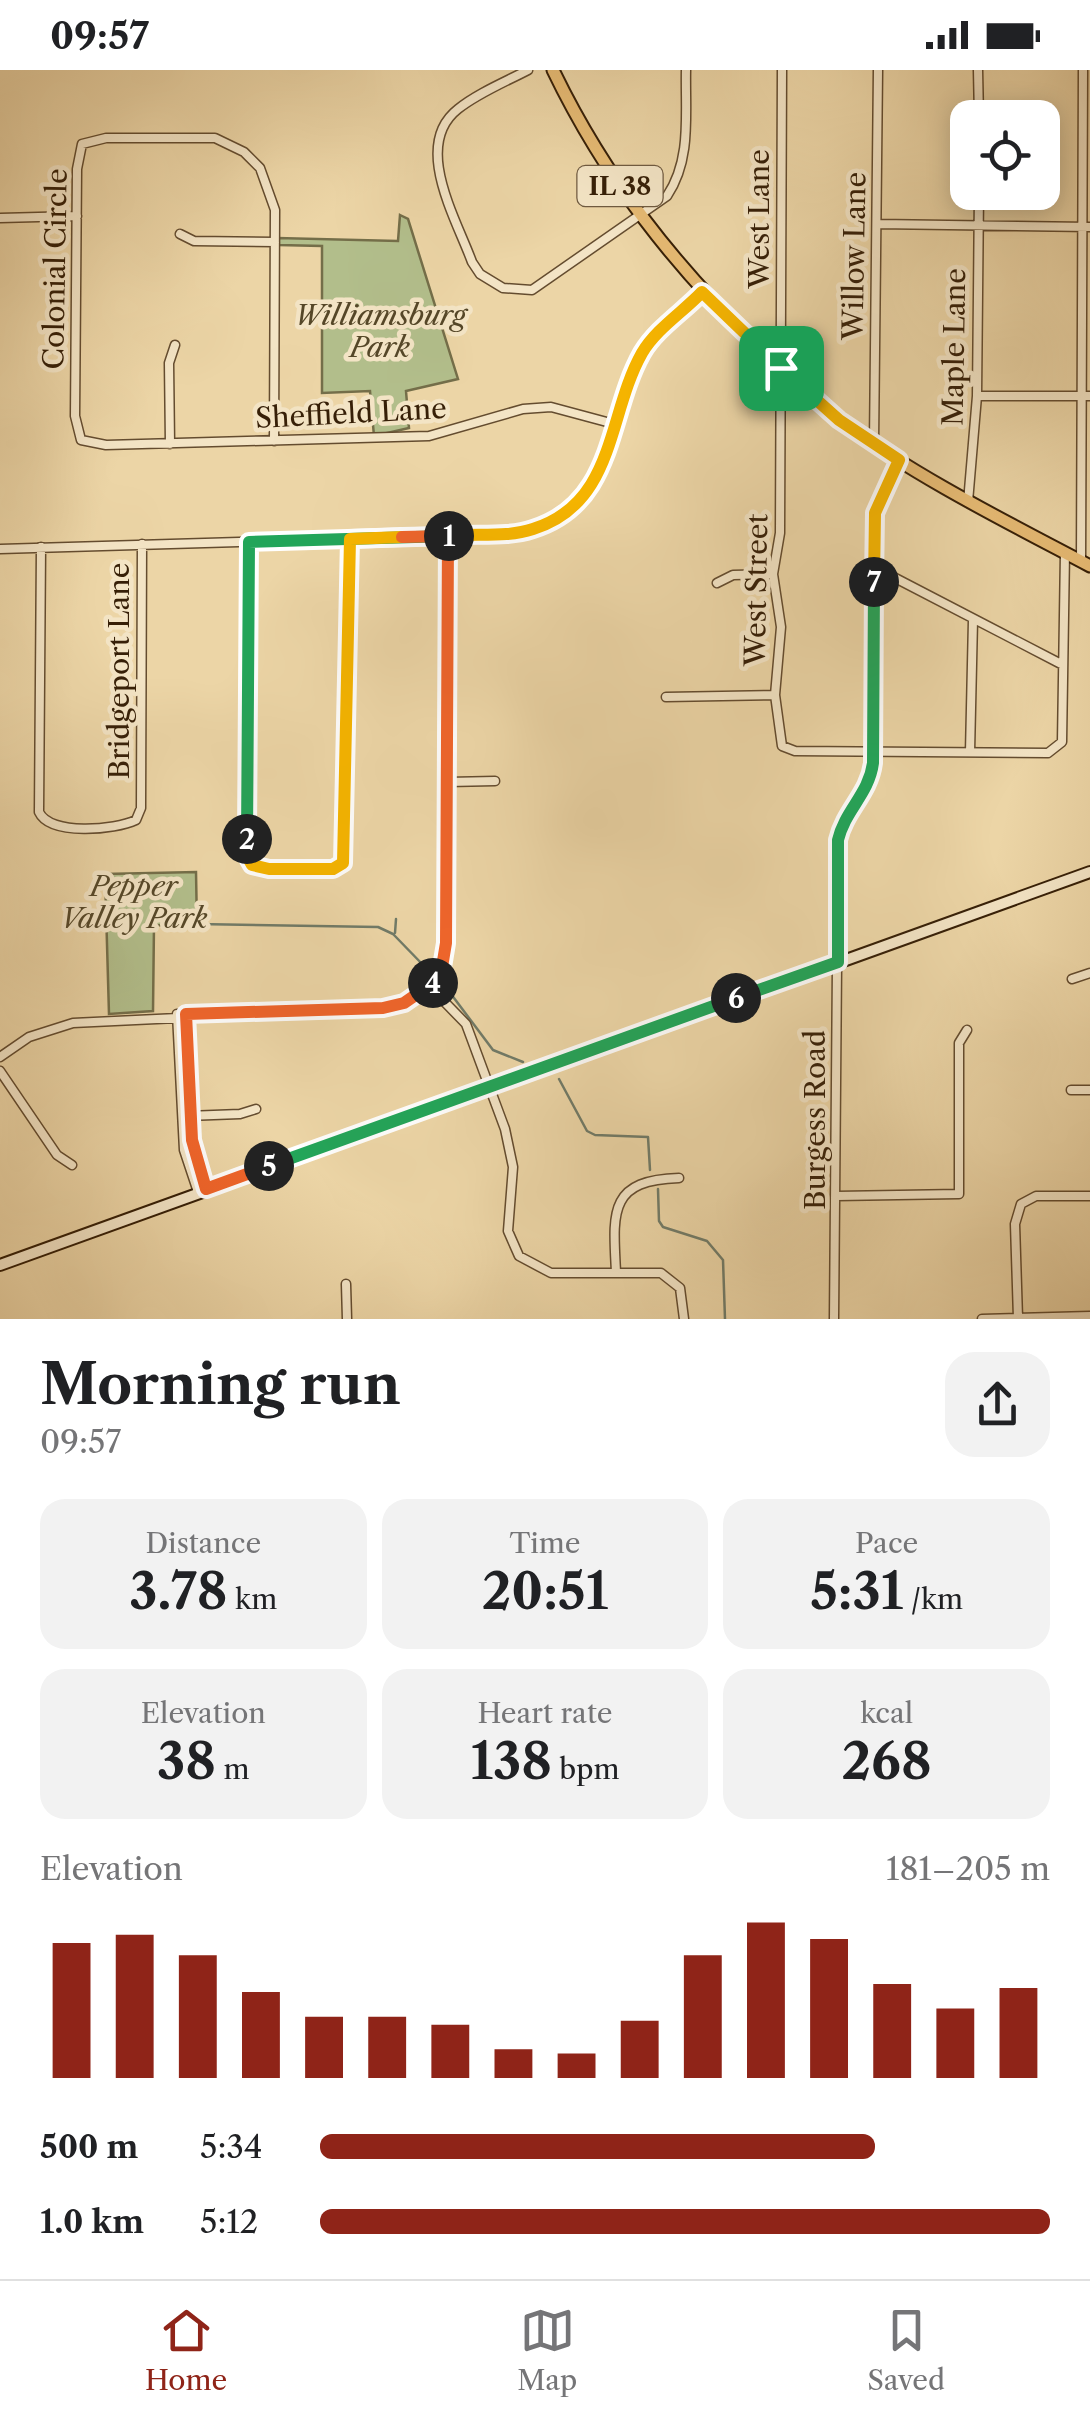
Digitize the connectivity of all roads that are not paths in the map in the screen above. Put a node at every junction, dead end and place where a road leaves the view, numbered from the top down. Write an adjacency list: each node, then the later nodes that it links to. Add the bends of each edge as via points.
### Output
1 (528, 70): 11 (street, via 458,109 436,142 434,154 480,274 503,288 532,290)
2 (553, 70): 11 (main road, IL 38)
3 (686, 70): 11 (street, via 681,176 668,196)
4 (782, 70): 20 (street, West Lane)
5 (878, 70): 13 (street, Willow Lane)
6 (978, 70): 8 (street)
7 (1083, 70): 15 (street)
8 (979, 100)
9 (979, 210): 14 (street, Maple Lane)
10 (77, 216): 12 (street); 17 (street, Colonial Circle, via 82,144 215,138 244,152 266,178); 24 (street, Colonial Circle, via 75,416)
11 (639, 216): 18 (main road, IL 38)
12 (0, 218)
13 (878, 224): 14 (street); 26 (street, Willow Lane)
14 (979, 226): 15 (street); 21 (street, Maple Lane)
15 (1086, 226): 22 (street)
16 (180, 234): 17 (street, via 194,242)
17 (275, 242): 25 (street, Colonial Circle)
18 (702, 292): 20 (main road, IL 38); 23 (street, via 646,347)
19 (175, 345): 27 (street, via 169,363)
20 (781, 368): 26 (main road, IL 38); 39 (street, West Street, via 780,532)
21 (977, 396): 22 (street); 29 (street, Maple Lane)
22 (1086, 396): 37 (street)
23 (618, 425): 25 (street, Sheffield Lane, via 580,412 524,408 429,436); 30 (street, via 596,479 554,521 526,531)
24 (81, 440): 27 (street, Sheffield Lane)
25 (274, 441): 27 (street, Sheffield Lane)
26 (874, 443): 28 (main road, IL 38)
27 (170, 444)
28 (899, 460): 29 (main road, IL 38); 38 (street, Burgess Road, via 875,513)
29 (968, 502): 36 (main road, IL 38)
30 (448, 536): 31 (street); 47 (street)
31 (350, 539): 32 (street); 32 (street, via 346,845 343,863 333,869 259,867 247,850)
32 (249, 542): 33 (street)
33 (142, 544): 34 (street); 34 (street, Bridgeport Lane, via 141,799 136,820 121,826 50,824 42,818)
34 (41, 547): 35 (street)
35 (0, 548)
36 (1065, 552): 37 (main road, IL 38); 42 (street)
37 (1086, 564)
38 (874, 567): 41 (street); 45 (street, Burgess Road)
39 (773, 574): 40 (street, via 733,575); 43 (street, West Street, via 781,626)
40 (716, 584)
41 (973, 620): 42 (street); 46 (street)
42 (1063, 665): 46 (street, via 1057,750)
43 (775, 695): 44 (street); 45 (street, West Street, via 785,749)
44 (666, 697)
45 (874, 751): 46 (street); 50 (street, Burgess Road, via 869,783 838,840)
46 (970, 752)
47 (448, 782): 48 (street); 53 (street, via 446,943)
48 (495, 782)
49 (1090, 872): 50 (main road)
50 (838, 962): 58 (main road); 68 (street, Burgess Road)
51 (1090, 973): 52 (street)
52 (1072, 979)
53 (430, 987): 54 (street, via 383,1008); 58 (street, via 466,1024)
54 (181, 1014): 56 (street, via 54,1026); 62 (street)
55 (967, 1030): 68 (street, via 959,1042 959,1192)
56 (0, 1057)
57 (0, 1070): 63 (street, via 57,1155)
58 (490, 1086): 66 (main road); 70 (street, via 512,1156 508,1231)
59 (1071, 1090): 60 (street)
60 (1090, 1090)
61 (256, 1108): 62 (street)
62 (186, 1116): 66 (street, via 186,1159)
63 (72, 1165)
64 (680, 1178): 67 (street, via 642,1182)
65 (618, 1185): 67 (street)
66 (202, 1190): 71 (main road)
67 (626, 1194): 73 (street, via 614,1218)
68 (837, 1196): 79 (street, Burgess Road)
69 (1090, 1196): 76 (street, via 1036,1196 1021,1204 1015,1224)
70 (523, 1260): 72 (street); 73 (street, via 551,1272)
71 (0, 1265)
72 (512, 1270)
73 (616, 1272): 78 (street, via 670,1277 682,1294)
74 (346, 1284): 77 (street)
75 (1090, 1316): 76 (street)
76 (1018, 1318): 80 (street)
77 (347, 1319)
78 (684, 1319)
79 (834, 1319)
80 (982, 1319)

